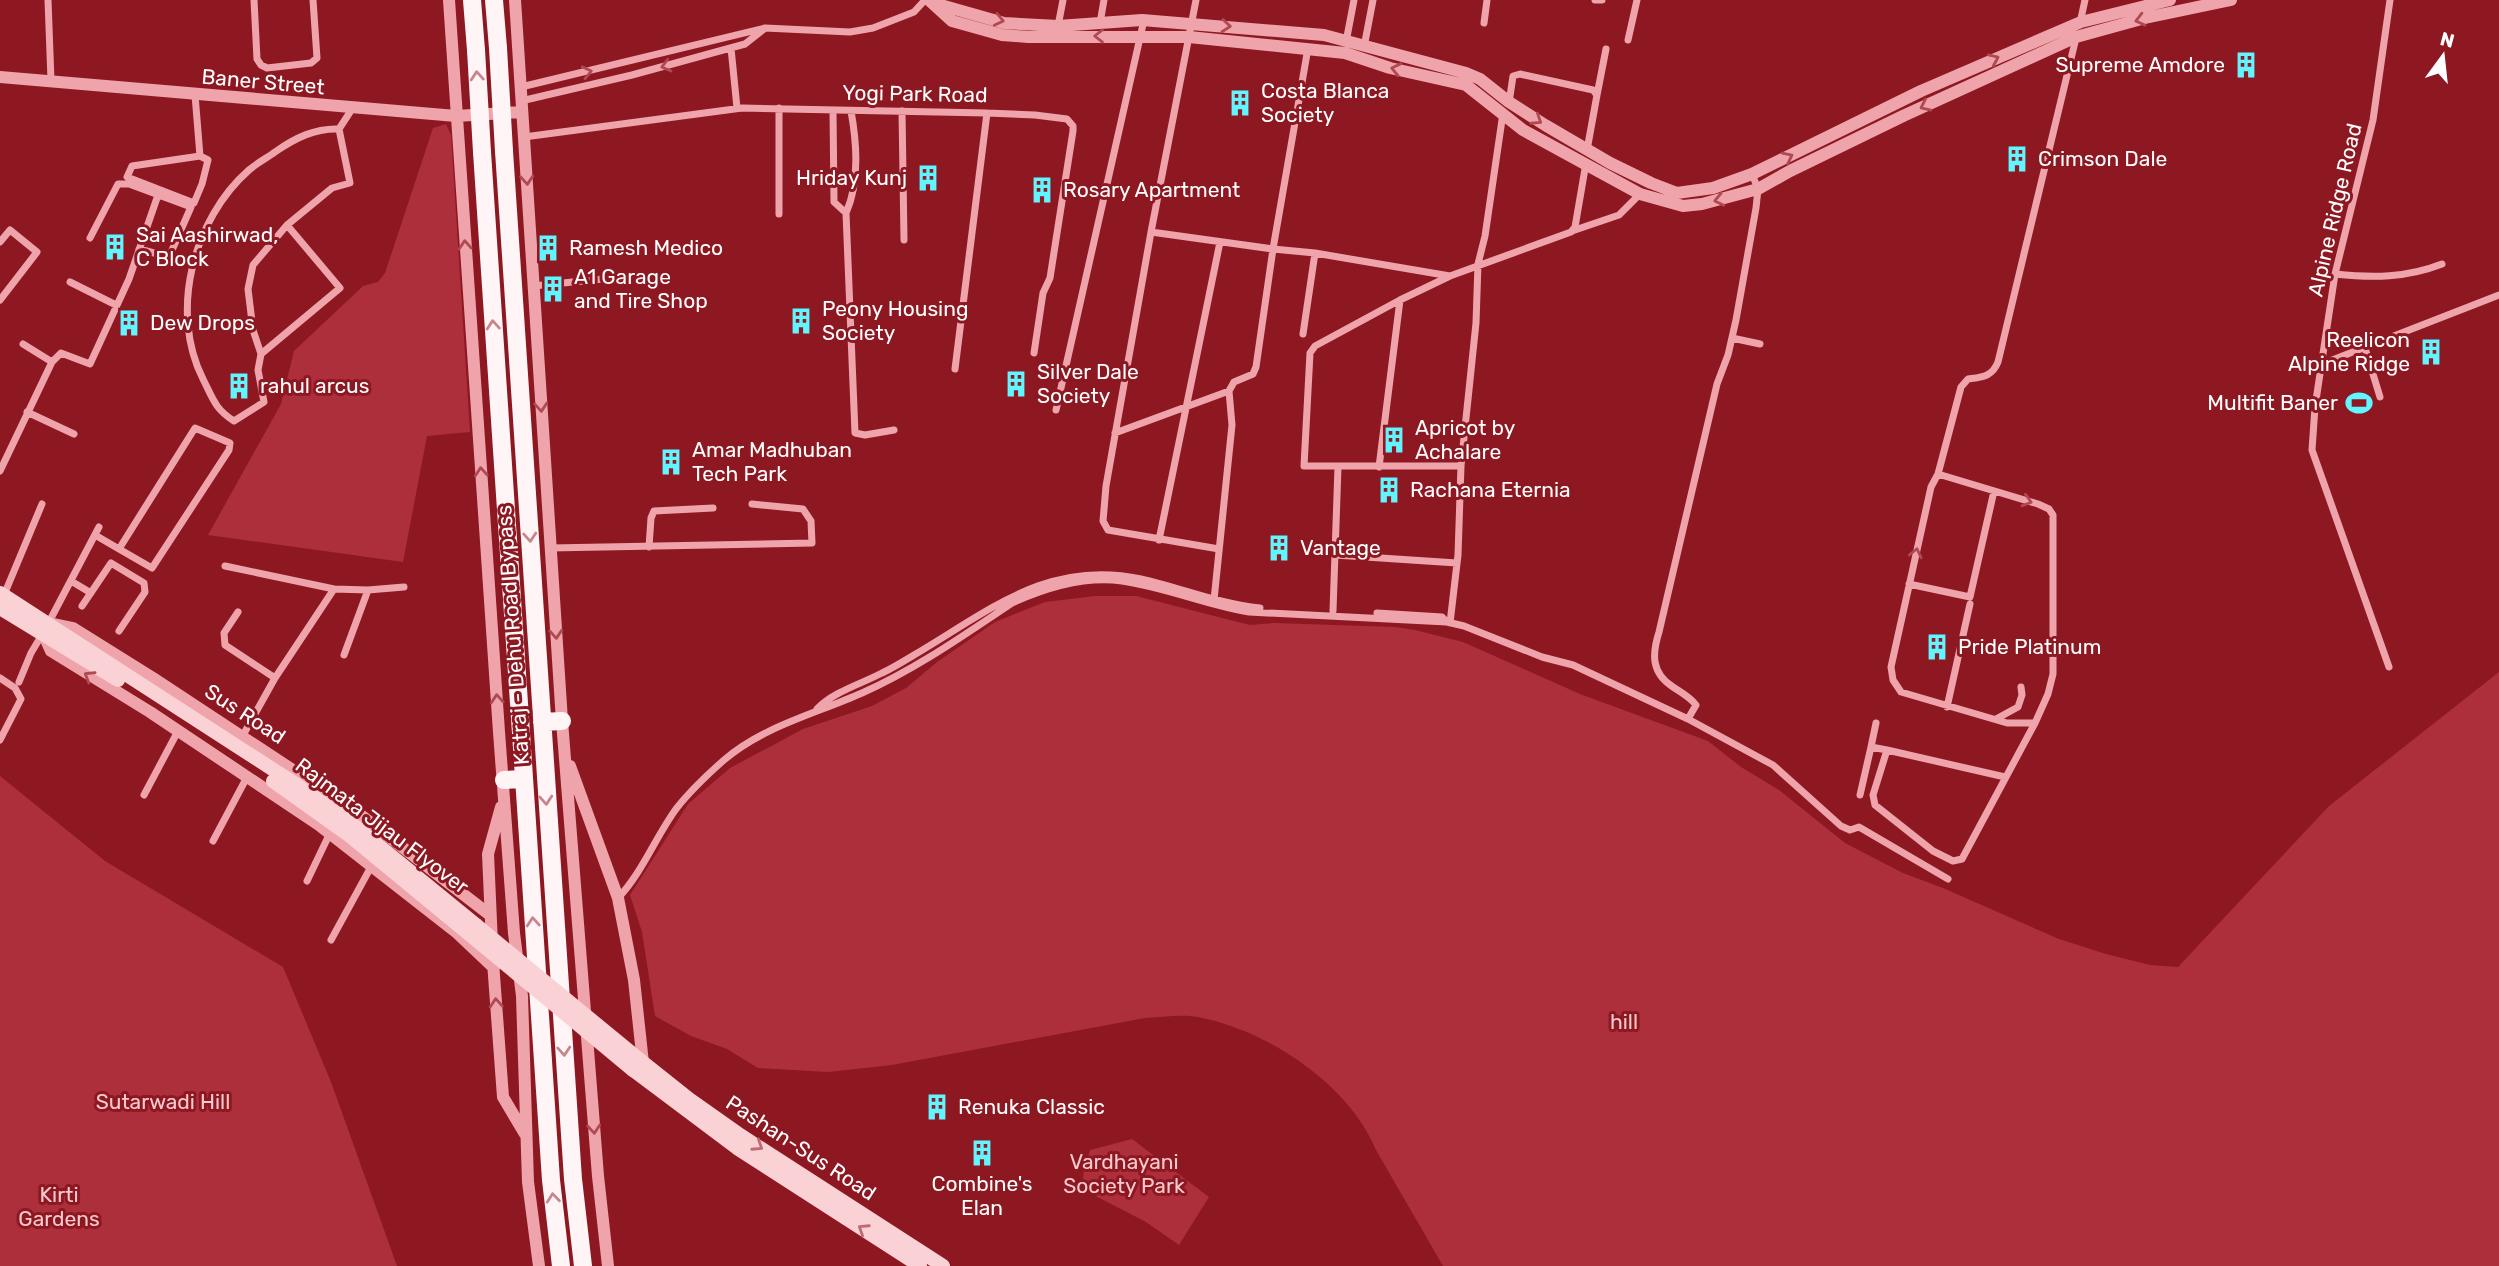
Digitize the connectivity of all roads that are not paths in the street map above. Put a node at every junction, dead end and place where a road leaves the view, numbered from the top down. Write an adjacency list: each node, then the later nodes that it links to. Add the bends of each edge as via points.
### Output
1 (48, 0): 42 (street)
2 (254, 0): 3 (street, via 257,58 267,68 311,63 317,58)
3 (313, 0)
4 (449, 0): 55 (street)
5 (472, 0): 161 (highway, Katraj - Dehu Road Bypass, one-way to 5, bridge)
6 (495, 0): 150 (highway, Katraj - Dehu Road Bypass, one-way to 150, bridge)
7 (515, 0): 43 (street)
8 (1063, 0): 28 (street)
9 (1104, 0): 25 (street)
10 (1196, 0): 26 (street)
11 (1354, 0): 35 (street)
12 (1373, 0): 34 (street)
13 (1487, 0): 27 (street)
14 (1595, 0): 15 (street)
15 (1602, 0)
16 (1637, 0): 33 (street)
17 (2085, 0): 24 (street)
18 (2170, 0): 24 (street)
19 (2231, 0): 22 (street)
20 (2390, 0): 78 (street, Alpine Ridge Road, via 2373,120)
21 (929, 1): 28 (street, one-way to 28, via 1004,23); 29 (street, via 914,12 850,32); 30 (street, one-way to 21, via 1003,35 952,21)
22 (2185, 5): 32 (street, one-way to 32)
23 (1144, 20): 25 (street); 26 (street); 30 (street)
24 (2081, 22): 32 (street); 60 (street, one-way to 24, via 1921,91)
25 (1100, 23): 28 (street)
26 (1192, 23): 31 (street); 35 (street, one-way to 35, via 1324,35)
27 (1484, 23)
28 (1058, 26)
29 (765, 28): 36 (street); 43 (street, one-way to 29)
30 (1140, 36): 31 (street); 100 (street)
31 (1189, 37): 37 (street); 67 (street)
32 (2076, 37): 61 (street, one-way to 61); 109 (street, via 1998,362 1995,371 1968,379 1961,387)
33 (1628, 40)
34 (1365, 45): 35 (street); 39 (street); 40 (street)
35 (1345, 46): 37 (street); 39 (street)
36 (732, 48): 46 (street, one-way to 46); 47 (street)
37 (1308, 48): 74 (street)
38 (1606, 49): 45 (street)
39 (1362, 59): 40 (street, one-way to 39, via 1390,68)
40 (1440, 73): 49 (street, via 1466,73 1480,79)
41 (0, 77): 42 (street, Baner Street)
42 (51, 80): 44 (street, Baner Street)
43 (521, 87): 46 (street)
44 (195, 95): 50 (street, Baner Street); 58 (street)
45 (1597, 95): 49 (street, via 1593,90 1520,74 1513,76); 59 (street)
46 (522, 106): 55 (street, Baner Street); 57 (street)
47 (737, 108): 48 (street, Yogi Park Road); 57 (street, Yogi Park Road)
48 (779, 108): 51 (street, Yogi Park Road); 65 (street)
49 (1506, 108): 59 (street); 76 (street)
50 (352, 109): 55 (street, Baner Street); 56 (street)
51 (833, 110): 52 (street, Yogi Park Road); 64 (street, via 834,202)
52 (851, 111): 53 (street, Yogi Park Road); 64 (street, via 856,165 853,198)
53 (902, 111): 54 (street, Yogi Park Road); 70 (street)
54 (987, 113): 92 (street, Yogi Park Road, via 1067,119 1073,126); 96 (street)
55 (456, 116): 162 (street, one-way to 55)
56 (339, 129): 66 (street, via 350,183 332,188); 93 (street, via 323,128 292,140 248,170 216,210 194,257 186,312 195,363 219,411 234,421 264,402 258,370)
57 (524, 137): 82 (street, one-way to 82)
58 (200, 156): 58 (street, via 132,166 127,177 194,203 208,160)
59 (1587, 156): 60 (street, via 1677,193 1713,188); 62 (street); 68 (street)
60 (1752, 174): 61 (street)
61 (1758, 189): 62 (street, one-way to 62, via 1684,206); 88 (street)
62 (1640, 194): 68 (street, via 1619,215)
63 (158, 195): 69 (street, via 118,184); 73 (street); 73 (street, via 191,207 169,257)
64 (846, 213): 102 (street, via 855,433)
65 (779, 214)
66 (287, 225): 93 (street, via 253,265 248,289); 93 (street, via 340,288)
67 (1151, 232): 72 (street); 103 (street)
68 (1572, 232): 76 (street)
69 (90, 238)
70 (904, 240)
71 (0, 242): 84 (street, via 10,230 37,252)
72 (1220, 242): 74 (street); 99 (street)
73 (139, 248): 86 (street)
74 (1273, 249): 75 (street); 97 (street, via 1256,367)
75 (1315, 253): 79 (street); 87 (street)
76 (1478, 264): 79 (street); 105 (street)
77 (2442, 264): 78 (street, via 2396,276)
78 (2335, 274): 95 (street, Alpine Ridge Road)
79 (1450, 276): 85 (street)
80 (612, 278): 82 (street)
81 (70, 282): 86 (street)
82 (533, 286): 118 (street, one-way to 118)
83 (2499, 295): 91 (street)
84 (0, 300)
85 (1400, 300): 106 (street, via 1310,353 1303,462 1309,468); 107 (street)
86 (117, 306): 94 (street, via 90,364 61,353)
87 (1303, 334)
88 (1732, 338): 90 (street); 147 (street, via 1653,650 1658,673 1696,705)
89 (23, 344): 94 (street)
90 (1760, 344)
91 (2365, 348): 95 (street); 98 (street)
92 (1034, 353)
93 (261, 354)
94 (52, 362): 101 (street)
95 (2322, 364): 140 (street, Alpine Ridge Road, via 2312,450)
96 (955, 369)
97 (1229, 391): 99 (street); 120 (street, via 1232,425)
98 (2380, 397)
99 (1185, 408): 103 (street); 116 (street)
100 (1056, 410)
101 (27, 412): 104 (street); 108 (street)
102 (894, 430)
103 (1115, 433): 116 (street, via 1103,521 1108,530)
104 (74, 435)
105 (1461, 466): 107 (street); 122 (street)
106 (1338, 467): 107 (street); 121 (street)
107 (1379, 467)
108 (0, 471)
109 (1938, 474): 110 (street); 125 (street, one-way to 109)
110 (1994, 491): 125 (street, via 1970,597); 152 (street, one-way to 152, via 2038,504 2053,515 2053,674)
111 (42, 504): 130 (street)
112 (752, 504): 117 (street, via 803,509 811,521 812,543)
113 (713, 508): 117 (street, via 654,511)
114 (99, 527): 115 (street)
115 (95, 535): 119 (street); 124 (street)
116 (1158, 540): 120 (street)
117 (649, 547): 118 (street)
118 (550, 548): 149 (street, one-way to 149)
119 (119, 549): 119 (street, via 152,568 230,443 195,428)
120 (1219, 549): 131 (street)
121 (1335, 555): 122 (street); 134 (street)
122 (1457, 563): 136 (street)
123 (225, 566): 127 (street)
124 (71, 581): 129 (street); 137 (street)
125 (1909, 584): 145 (street, via 1891,667 1893,680 1901,692)
126 (404, 587): 128 (street)
127 (334, 589): 128 (street); 142 (street)
128 (368, 590): 139 (street)
129 (91, 593): 133 (street); 138 (street, via 111,563 144,583 145,592)
130 (1, 598): 137 (main road, Sus Road)
131 (1214, 600): 134 (street); 146 (street, via 1127,577 1049,581 1023,590 886,671 825,701)
132 (1970, 604): 145 (street)
133 (82, 606)
134 (1333, 611): 136 (street, via 1442,617)
135 (238, 612): 142 (street, via 224,633 225,645)
136 (1448, 623): 146 (street, via 1249,612 1119,580 1070,583 1012,603 922,662); 147 (street, via 1573,665)
137 (46, 628): 143 (street); 153 (street, Sus Road, one-way to 137, via 51,651); 154 (street, Sus Road, via 73,628); 172 (main road, Rajmata Jijau Flyover, via 351,822)
138 (119, 631)
139 (344, 655)
140 (2389, 667)
141 (0, 678): 155 (street, via 15,688 21,699)
142 (275, 678): 154 (street)
143 (19, 682)
144 (2021, 687): 148 (street, via 2018,707)
145 (1947, 706): 148 (street)
146 (814, 713): 170 (street, via 766,731 697,785)
147 (1688, 719): 168 (street, via 1773,765 1841,826 1859,827)
148 (1995, 719): 152 (street)
149 (562, 721): 150 (highway); 158 (street)
150 (542, 722): 179 (highway, Katraj - Dehu Road Bypass, one-way to 179)
151 (1876, 723): 156 (street)
152 (2035, 723): 160 (street)
153 (178, 731): 159 (street, Sus Road); 163 (street)
154 (242, 737): 171 (street, Sus Road, via 368,820)
155 (0, 740)
156 (1871, 747): 157 (street); 164 (street)
157 (1887, 750): 160 (street); 160 (street, via 1873,795 1875,805 1952,861 1962,859)
158 (565, 756): 170 (street); 180 (street, one-way to 180)
159 (247, 777): 165 (street, Sus Road); 166 (street)
160 (2005, 777)
161 (523, 779): 162 (highway); 178 (highway, Katraj - Dehu Road Bypass, one-way to 161)
162 (504, 788): 171 (street, via 488,854); 176 (street, via 522,996)
163 (144, 795)
164 (1860, 795)
165 (330, 833): 167 (street, Sus Road); 169 (street)
166 (213, 841)
167 (372, 865): 172 (street, Sus Road); 173 (street)
168 (1948, 878)
169 (307, 881)
170 (618, 898): 175 (street, via 634,980 641,1037)
171 (490, 915): 174 (street)
172 (467, 930): 174 (street); 175 (main road, Rajmata Jijau Flyover, bridge)
173 (331, 940)
174 (494, 968): 176 (street, one-way to 174, via 503,1097)
175 (639, 1064): 181 (main road, Pashan-Sus Road, one-way to 175, via 737,1148); 182 (main road, Pashan-Sus Road, one-way to 182)
176 (527, 1138): 177 (street)
177 (539, 1266)
178 (561, 1266)
179 (583, 1266)
180 (608, 1266)
181 (920, 1266)
182 (943, 1266)

